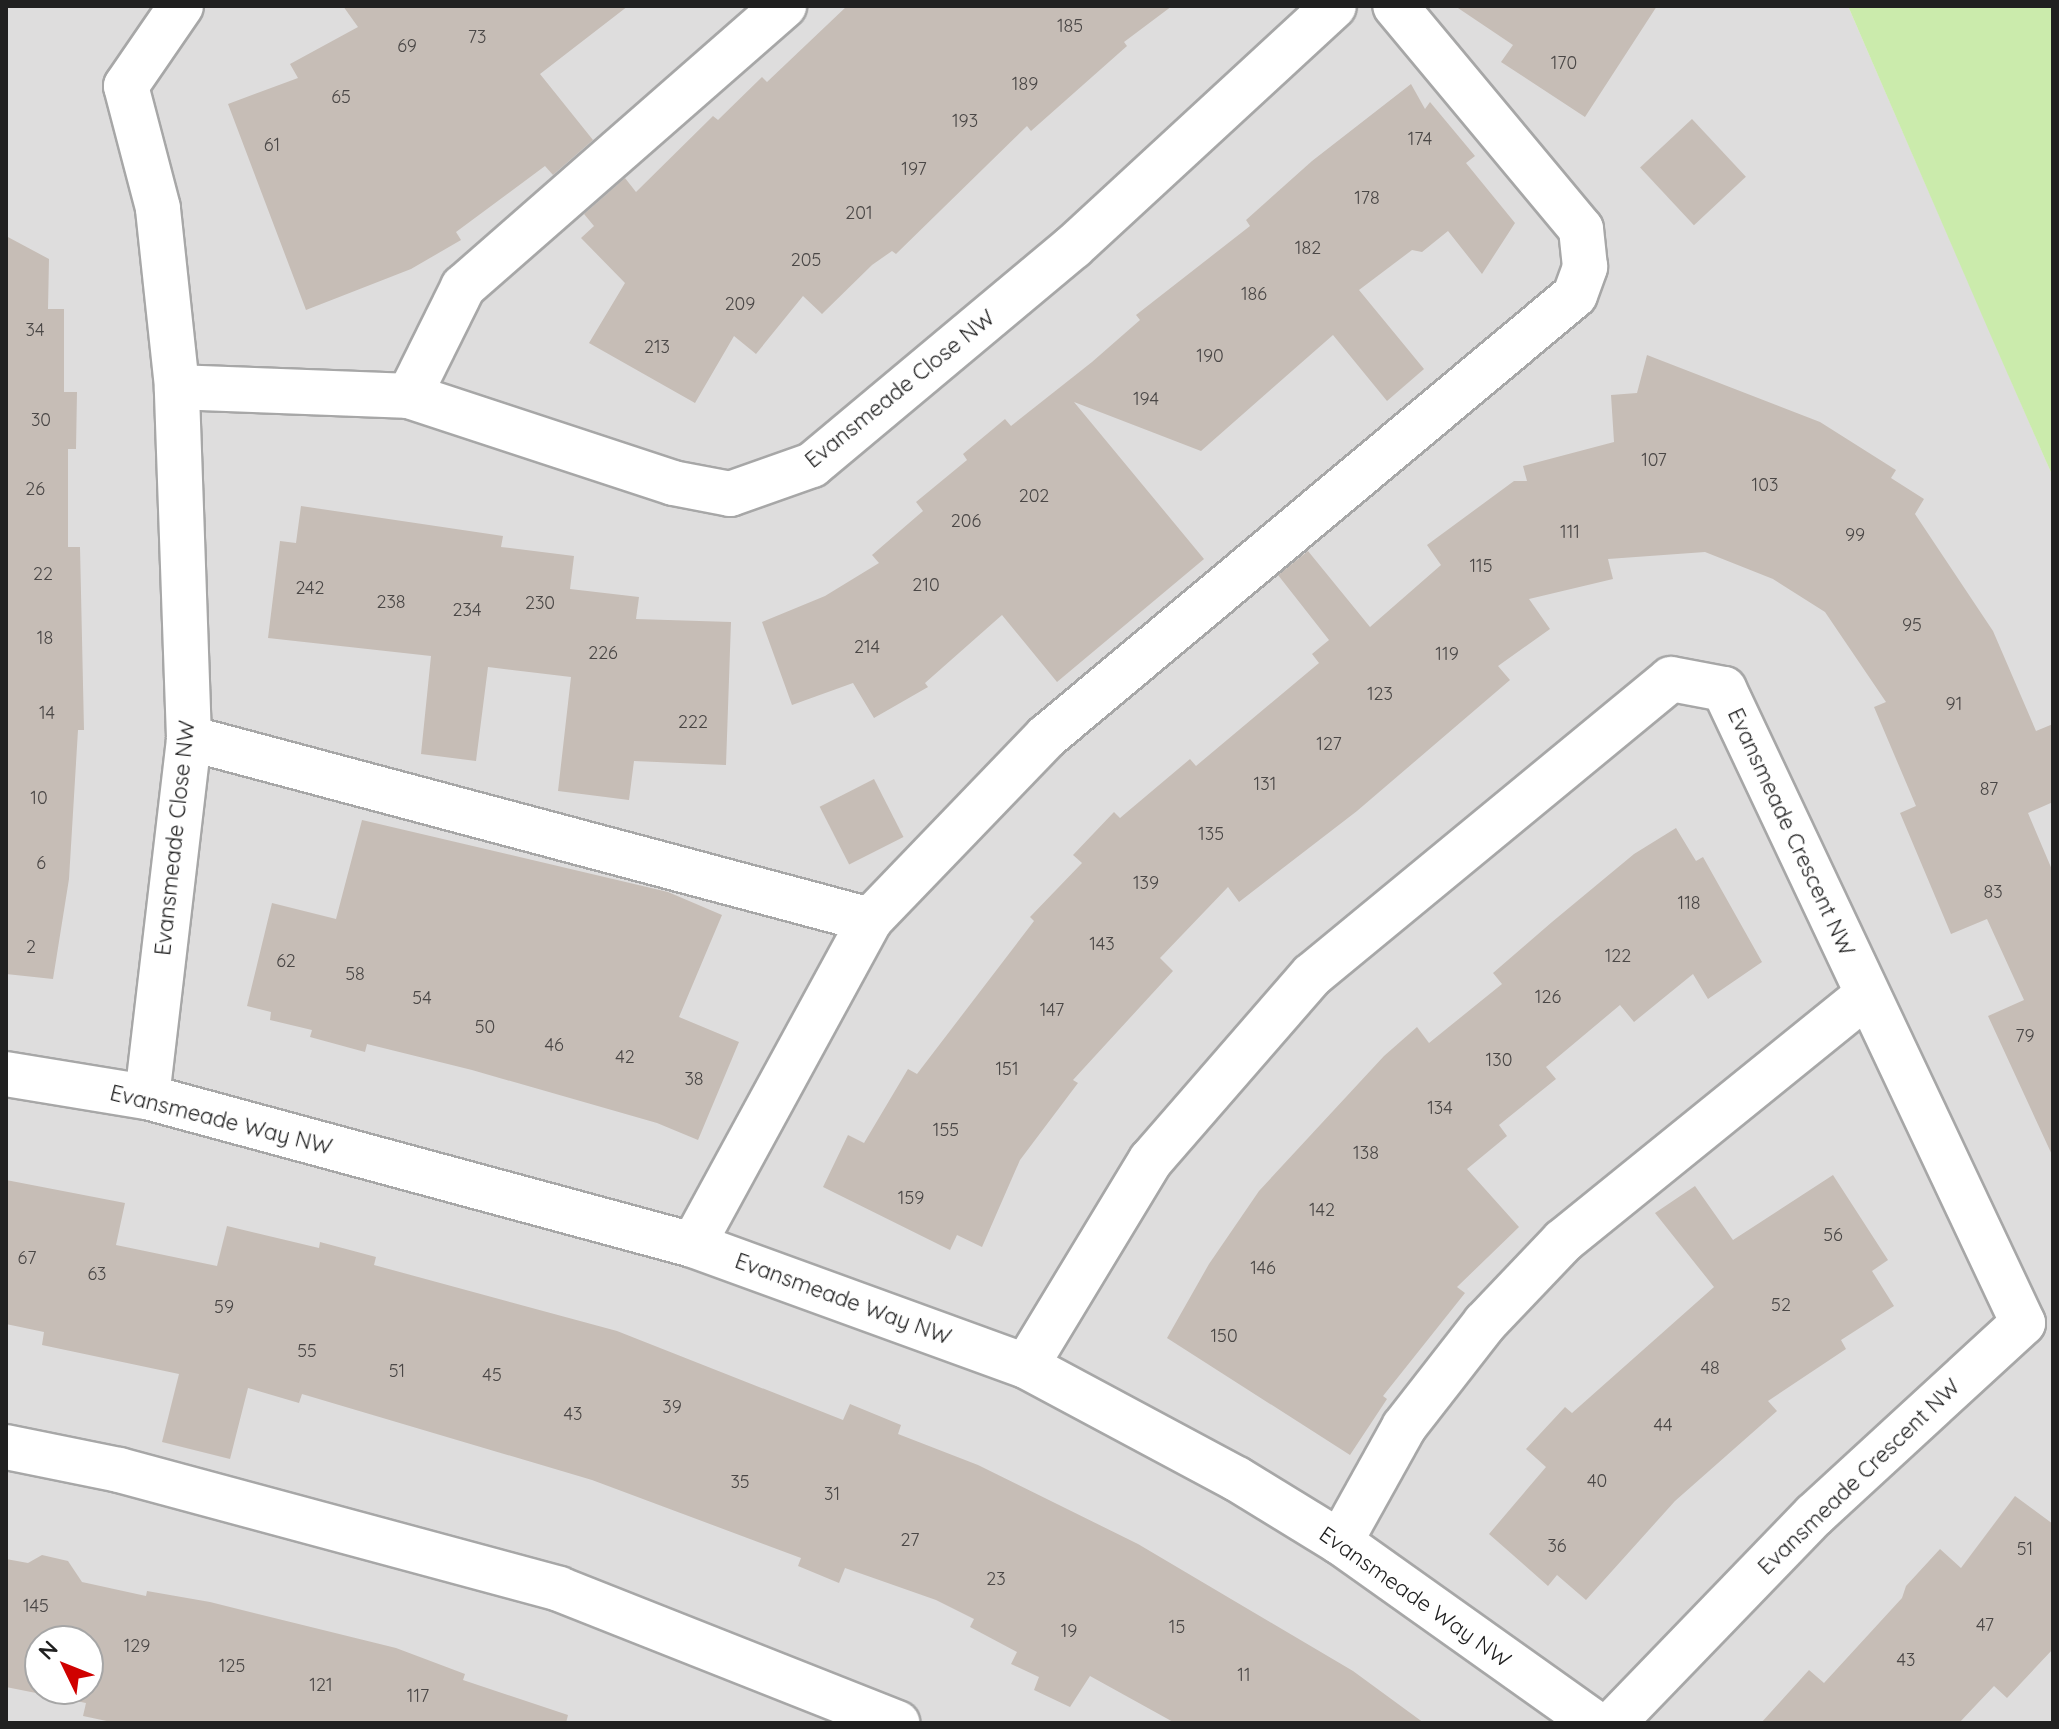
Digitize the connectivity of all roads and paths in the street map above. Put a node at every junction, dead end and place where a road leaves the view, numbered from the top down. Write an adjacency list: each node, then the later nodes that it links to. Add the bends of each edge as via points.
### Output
1 (181, 6): 5 (street, Evansmeade Close NW, via 126,86 158,208)
2 (784, 6): 6 (street, via 463,287)
3 (1334, 6): 6 (street, Evansmeade Close NW, via 1073,247 812,465 730,494 673,483)
4 (1395, 6): 8 (street, via 1581,229 1585,267 1575,295 1046,737)
5 (177, 387): 6 (street, Evansmeade Close NW); 7 (street, Evansmeade Close NW)
6 (409, 396)
7 (189, 738): 8 (street); 11 (street, Evansmeade Close NW)
8 (870, 920): 12 (street)
9 (1866, 996): 13 (street, Evansmeade Crescent NW, via 1724,689 1671,679 1312,975 1151,1160); 15 (street, via 1563,1241 1485,1323 1404,1427); 18 (street, Evansmeade Crescent NW, via 2023,1323 1814,1515)
10 (6, 1074): 11 (street, Evansmeade Way NW)
11 (147, 1097): 12 (street, Evansmeade Way NW)
12 (693, 1245): 13 (street, Evansmeade Way NW)
13 (1026, 1366): 15 (street, Evansmeade Way NW, via 1237,1479)
14 (6, 1447): 16 (street, via 119,1470 559,1589)
15 (1340, 1542): 17 (street, Evansmeade Way NW)
16 (897, 1723)
17 (1595, 1723)
18 (1613, 1723)

